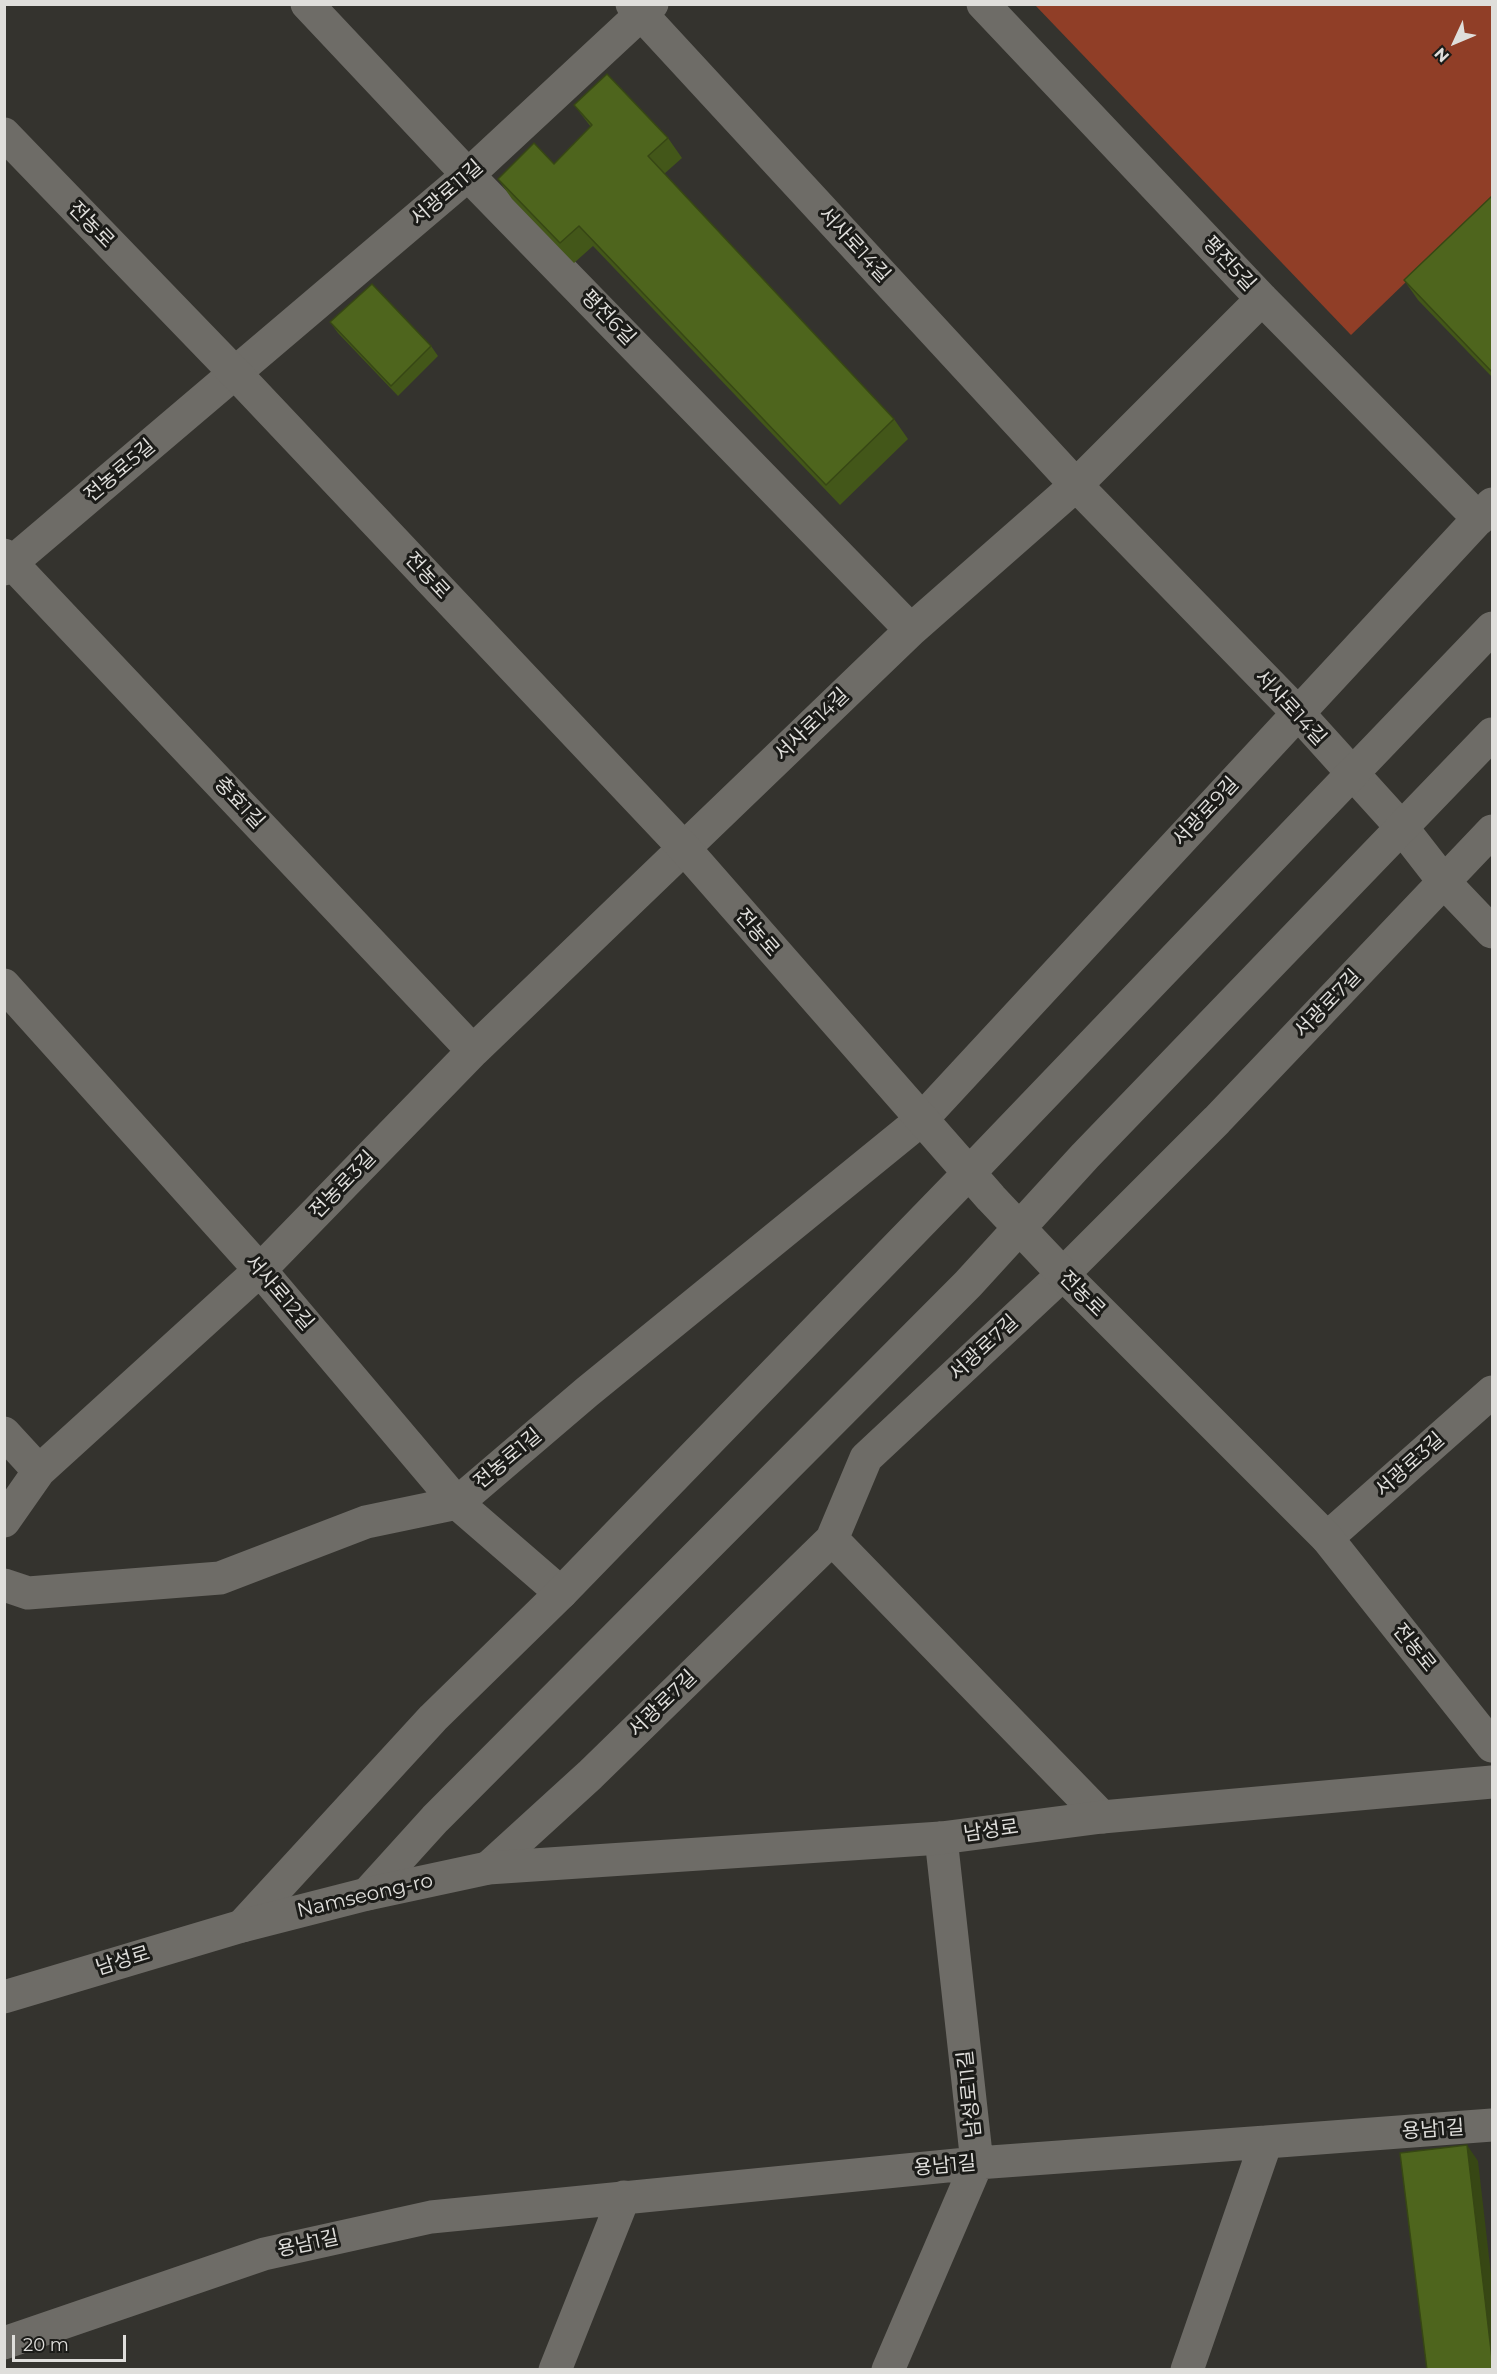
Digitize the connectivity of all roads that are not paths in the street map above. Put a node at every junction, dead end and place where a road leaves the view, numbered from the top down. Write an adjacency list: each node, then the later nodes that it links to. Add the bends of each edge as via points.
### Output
1 (307, 4): 5 (street, 평전6길)
2 (983, 4): 6 (street, 평전5길)
3 (642, 8): 5 (street, 서광로11길); 8 (street, 서사로14길)
4 (4, 134): 7 (street, 전농로)
5 (468, 175): 7 (street, 서광로11길); 12 (street, 평전6길)
6 (1262, 299): 8 (street, 서사로14길); 9 (street, 평전5길)
7 (236, 374): 10 (street, 전농로5길); 18 (street, 전농로)
8 (1076, 484): 12 (street, 서사로14길); 13 (street, 서사로14길)
9 (1486, 512): 13 (street, 서광로9길)
10 (7, 562): 22 (street, 충효1길)
11 (1492, 628): 15 (street)
12 (911, 630): 18 (street, 서사로14길)
13 (1298, 713): 15 (street, 서사로14길); 23 (street, 서광로9길)
14 (1492, 734): 16 (street)
15 (1352, 776): 16 (street, 서사로14길); 24 (street)
16 (1403, 829): 19 (street, 서사로14길); 25 (street)
17 (1492, 831): 19 (street, 서광로7길)
18 (684, 848): 22 (street, 전농로3길); 23 (street, 전농로)
19 (1445, 883): 20 (street, 서사로14길); 27 (street, 서광로7길)
20 (1492, 932)
21 (4, 985): 26 (street, 서사로12길)
22 (473, 1051): 26 (street, 전농로3길)
23 (921, 1120): 24 (street, 전농로); 31 (street, 전농로1길)
24 (969, 1173): 25 (street, 전농로); 36 (street)
25 (1020, 1227): 27 (street, 전농로); 42 (street, via 968,1284 444,1811)
26 (260, 1270): 30 (street, 전농로3길); 31 (street, 서사로12길)
27 (1063, 1274): 33 (street, 전농로); 34 (street, 서광로7길, via 866,1458)
28 (1492, 1392): 33 (street, 서광로3길)
29 (4, 1433): 30 (street)
30 (39, 1471): 32 (street, 전농로3길)
31 (457, 1503): 35 (street, 전농로1길, via 366,1522 220,1578 28,1593); 36 (street, 서사로12길)
32 (4, 1521)
33 (1327, 1538): 37 (street, 전농로)
34 (832, 1539): 39 (street); 41 (street, 서광로7길, via 590,1775)
35 (4, 1584)
36 (561, 1593): 43 (street, via 433,1718)
37 (1492, 1746)
38 (1492, 1782): 39 (street, 남성로)
39 (1102, 1817): 40 (street, 남성로)
40 (941, 1838): 41 (street, 남성로); 47 (street, 남성로11길)
41 (488, 1868): 42 (street, Namseong-ro)
42 (367, 1894): 43 (street, Namseong-ro)
43 (242, 1926): 44 (street, 남성로)
44 (4, 1997)
45 (1492, 2125): 46 (street, 용남1길)
46 (1266, 2142): 47 (street, 용남1길); 52 (street)
47 (977, 2163): 48 (street, 용남1길); 51 (street, 남성로11길)
48 (624, 2198): 49 (street, 용남1길, via 431,2217 264,2254); 50 (street)
49 (4, 2343)
50 (555, 2370)
51 (888, 2370)
52 (1187, 2370)

